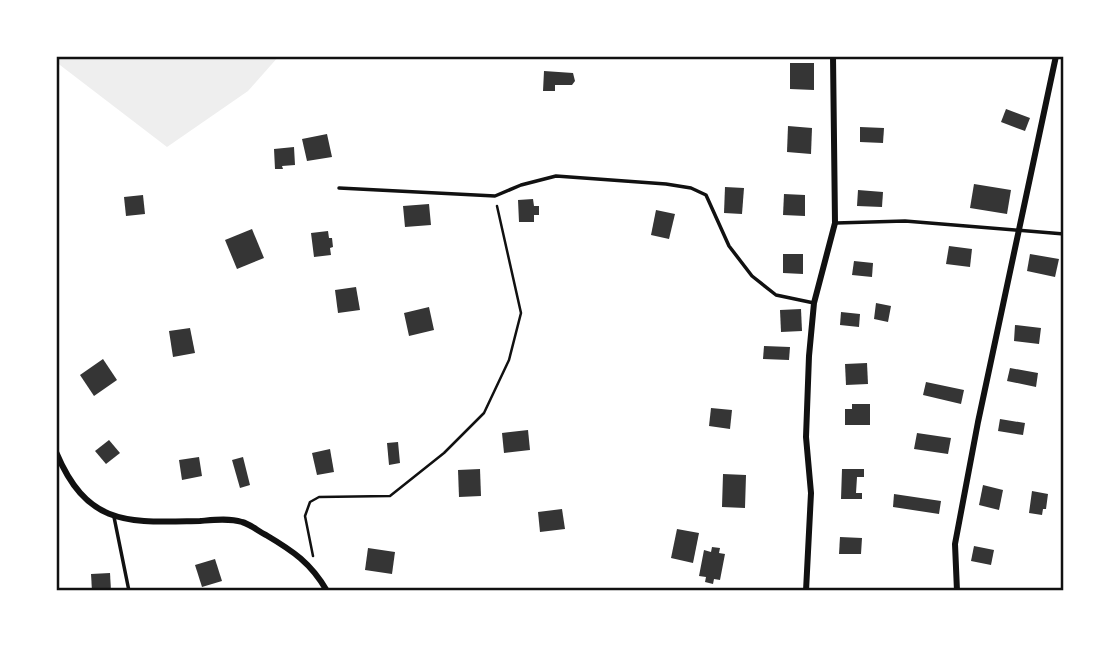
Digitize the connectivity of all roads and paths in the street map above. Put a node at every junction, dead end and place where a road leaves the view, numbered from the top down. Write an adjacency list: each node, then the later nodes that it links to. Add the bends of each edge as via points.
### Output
1 (833, 56): 5 (street)
2 (1056, 56): 6 (street)
3 (339, 188): 4 (lane)
4 (495, 196): 8 (lane, via 556,176 691,188 706,195 729,246 752,276 776,295); 11 (path, via 521,313 509,360 484,413 444,453 390,496 310,502 305,516)
5 (835, 223): 6 (lane, via 905,221); 8 (street)
6 (1017, 231): 7 (lane); 15 (street, via 956,544)
7 (1064, 234)
8 (814, 303): 14 (street, via 806,437 811,493)
9 (56, 452): 10 (street, via 77,489)
10 (114, 517): 11 (street, via 150,522 243,522 291,549); 12 (lane)
11 (316, 572): 13 (street)
12 (130, 591)
13 (327, 591)
14 (806, 591)
15 (957, 591)

